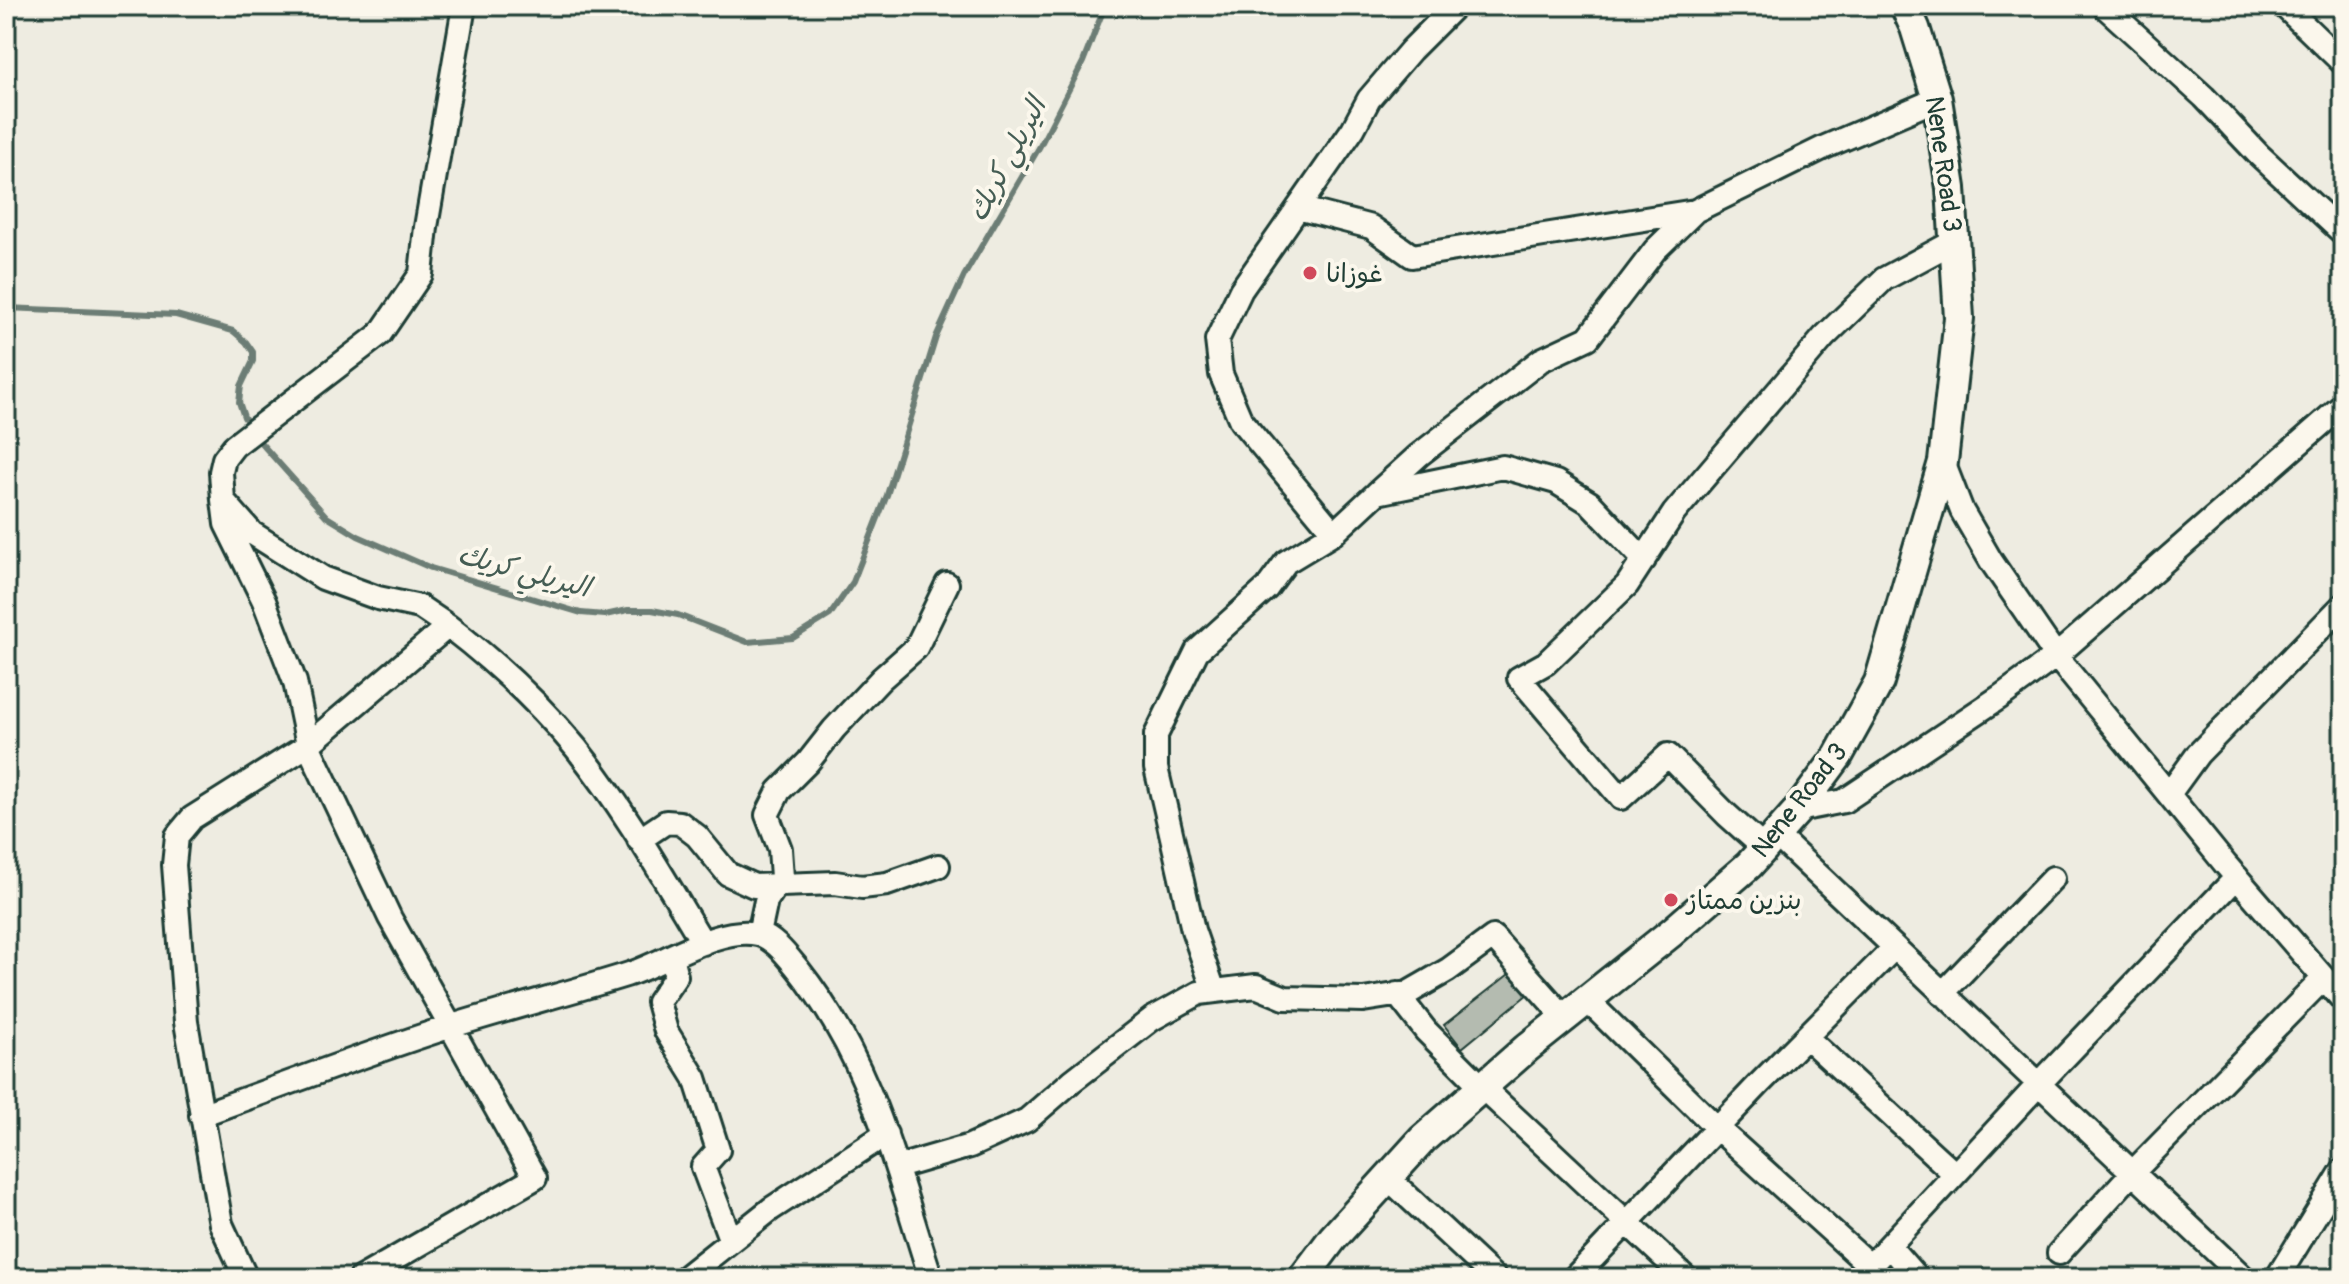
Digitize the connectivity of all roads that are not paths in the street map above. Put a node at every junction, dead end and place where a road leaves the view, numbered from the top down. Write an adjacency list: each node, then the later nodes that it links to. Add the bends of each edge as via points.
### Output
1 (464, 6): 15 (street, via 421,274 380,334 234,446 221,472)
2 (1455, 6): 8 (street, via 1369,99)
3 (1905, 6): 7 (main road, Nene Road 3)
4 (2104, 6): 10 (street)
5 (2284, 6): 6 (street)
6 (2343, 63)
7 (1937, 99): 9 (street); 11 (main road, Nene Road 3)
8 (1298, 208): 9 (street, via 1371,227 1412,256); 16 (street, via 1241,290 1217,340 1221,374 1241,421)
9 (1695, 211): 14 (street, via 1655,250 1588,338 1541,360)
10 (2343, 233)
11 (1955, 241): 13 (main road, Nene Road 3, via 1959,318); 17 (street, via 1884,279 1824,337 1674,513)
12 (2343, 405): 21 (street)
13 (1943, 462): 21 (street, via 1962,511 1991,561); 24 (main road, Nene Road 3, via 1879,682 1838,756)
14 (1377, 493): 16 (street); 17 (street, via 1503,467 1556,482 1590,503)
15 (223, 500): 20 (street, via 252,533 323,578 420,607); 22 (street, via 226,524 264,601 295,682)
16 (1334, 533): 36 (street, via 1286,562 1267,588 1197,651 1156,735 1156,768 1193,930)
17 (1644, 560): 26 (street, via 1599,614 1546,663 1519,678 1621,798 1668,755 1727,815)
18 (947, 584): 30 (street, via 916,648 779,791 767,815 780,849 782,877)
19 (2343, 605): 23 (street, via 2198,754)
20 (448, 626): 22 (street); 25 (street, via 494,662 568,739)
21 (2056, 656): 23 (street); 24 (street, via 1844,801)
22 (308, 745): 42 (street, via 390,918); 46 (street, via 192,818 177,836 174,865 186,1022)
23 (2169, 794): 28 (street)
24 (1798, 810): 26 (main road, Nene Road 3)
25 (639, 840): 30 (street, via 666,822 680,823 728,874 754,886); 32 (street)
26 (1770, 842): 33 (street); 39 (main road, Nene Road 3)
27 (938, 866): 30 (street, via 862,887)
28 (2237, 877): 35 (street); 44 (street)
29 (2053, 878): 38 (street)
30 (776, 885): 31 (street, via 766,901)
31 (759, 934): 32 (street); 48 (street, via 781,949 815,990 851,1051)
32 (703, 943): 34 (street)
33 (1893, 949): 38 (street); 43 (street)
34 (671, 957): 42 (street, via 629,975); 55 (street, via 676,976 658,1002 666,1031 695,1078 710,1122 718,1150 703,1167)
35 (2324, 978): 40 (street); 51 (street)
36 (1214, 991): 37 (street, via 1256,986 1285,998 1363,1000); 49 (street, via 1199,993 1152,1019 1027,1120 970,1146)
37 (1397, 994): 41 (street, via 1448,970 1493,937); 45 (street)
38 (1942, 994): 44 (street)
39 (1587, 1000): 41 (main road, Nene Road 3); 47 (street)
40 (2343, 1000)
41 (1565, 1018): 45 (main road, Nene Road 3)
42 (449, 1027): 46 (street); 62 (street, via 535,1178)
43 (1806, 1037): 47 (street); 52 (street)
44 (2039, 1084): 51 (street); 52 (street)
45 (1482, 1087): 53 (main road, Nene Road 3); 54 (street)
46 (201, 1115): 61 (street, via 221,1224)
47 (1717, 1128): 54 (street); 58 (street)
48 (886, 1134): 49 (street); 55 (street)
49 (898, 1167): 63 (street)
50 (2343, 1170): 59 (street)
51 (2133, 1172): 57 (street); 69 (street)
52 (1955, 1174): 56 (street)
53 (1388, 1178): 64 (main road, Nene Road 3); 65 (street)
54 (1626, 1222): 66 (street); 67 (street)
55 (731, 1241): 60 (street)
56 (1889, 1246): 58 (street); 68 (street)
57 (2059, 1253)
58 (1865, 1272)
59 (2283, 1275)
60 (687, 1277)
61 (246, 1278)
62 (361, 1278)
63 (931, 1278)
64 (1303, 1278)
65 (1495, 1278)
66 (1574, 1278)
67 (1686, 1278)
68 (1917, 1278)
69 (2244, 1278)

